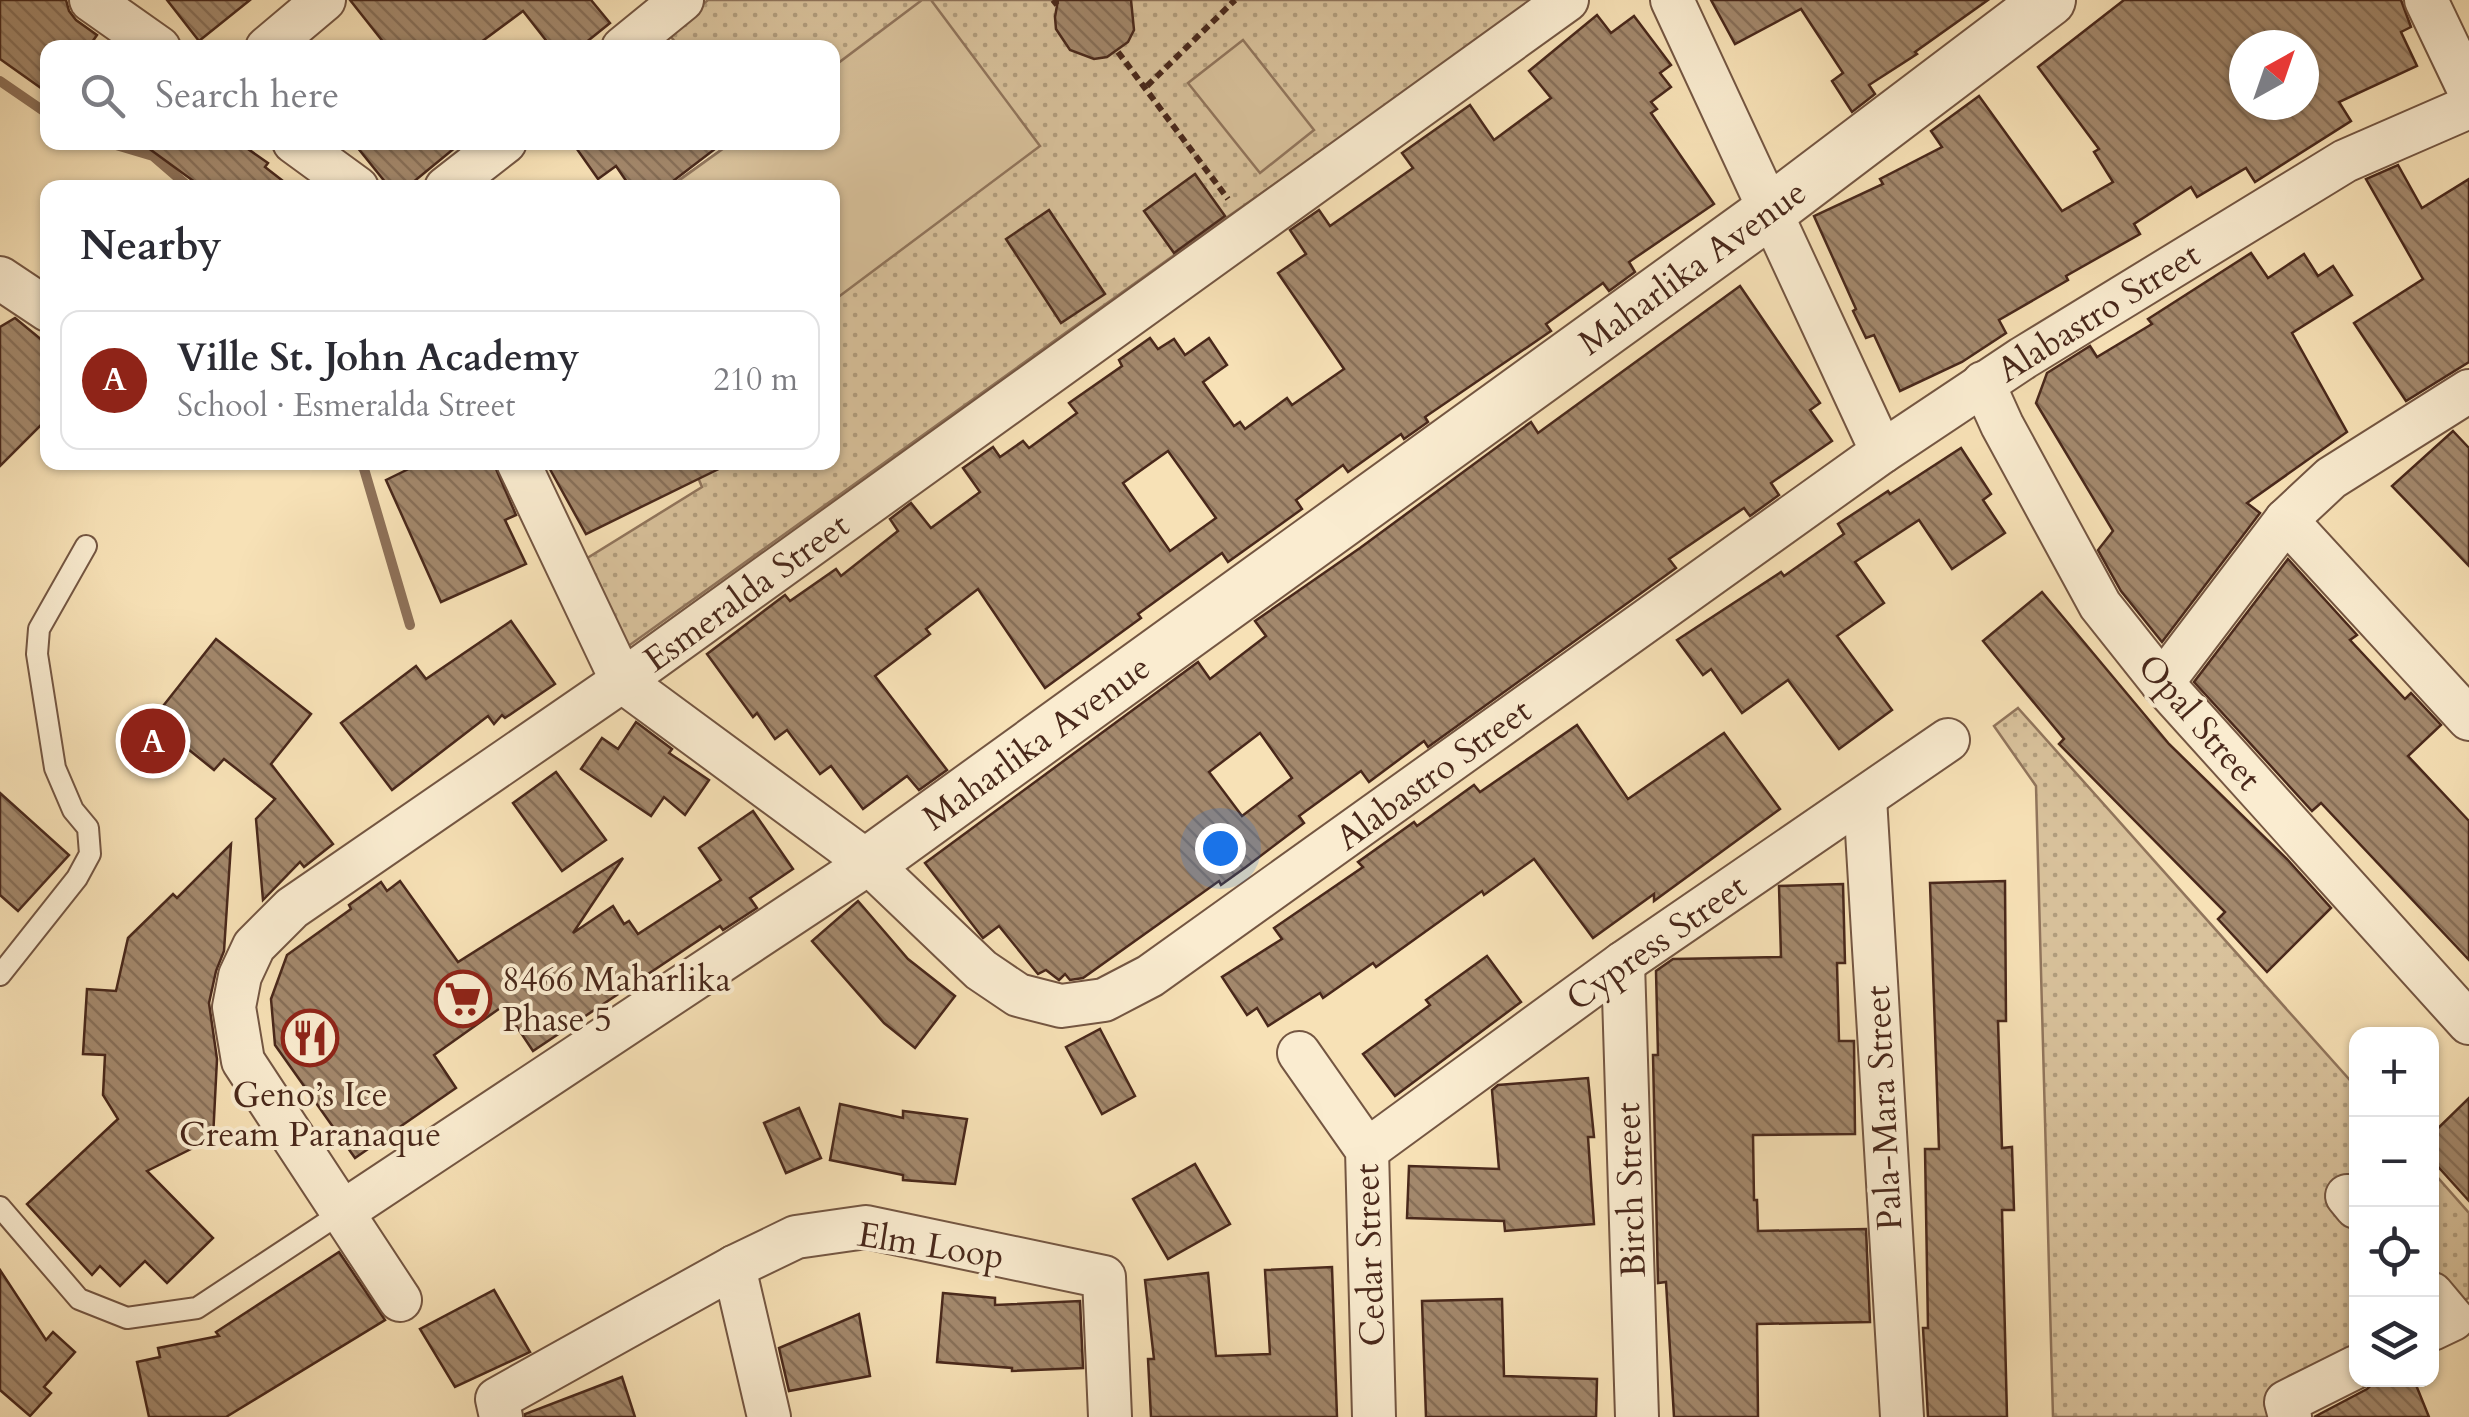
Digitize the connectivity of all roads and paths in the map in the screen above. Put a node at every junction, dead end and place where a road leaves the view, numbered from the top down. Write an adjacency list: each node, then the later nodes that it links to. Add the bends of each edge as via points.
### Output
1 (91, 0): 9 (street)
2 (324, 0): 10 (street)
3 (682, 0): 11 (street)
4 (1235, 0): 13 (path)
5 (1567, 0): 21 (street, Esmeralda Street)
6 (1672, 0): 20 (street)
7 (2049, 0): 20 (street, Maharlika Avenue)
8 (2426, 0): 14 (street)
9 (148, 40)
10 (276, 40)
11 (633, 40)
12 (1118, 52): 13 (path)
13 (1147, 86): 21 (path)
14 (2469, 90)
15 (2469, 106): 24 (street, Alabastro Street, via 2345,161)
16 (305, 150): 18 (street)
17 (495, 150): 19 (street)
18 (346, 180)
19 (456, 180)
20 (1768, 212): 26 (street); 35 (street, Maharlika Avenue)
21 (1250, 229): 30 (street, Esmeralda Street)
22 (0, 278): 23 (street)
23 (40, 305)
24 (1983, 383): 26 (street, Alabastro Street); 31 (street, Opal Street, via 2100,605)
25 (2468, 394): 28 (street, via 2331,478)
26 (1882, 452): 35 (street, Alabastro Street, via 1150,976 1104,1000 1060,1006 1018,995 981,970)
27 (522, 470): 30 (street, Alabastro Street)
28 (2286, 520): 31 (street); 32 (street)
29 (86, 546): 37 (lane, via 40,629 36,654 55,768 88,828 90,854)
30 (622, 681): 35 (street, Alabastro Street); 42 (street, Esmeralda Street, via 292,908 254,946 234,1007 242,1061)
31 (2162, 683): 38 (street, Opal Street)
32 (2469, 719)
33 (1948, 740): 34 (street, Cypress Street)
34 (1865, 798): 36 (street, Cypress Street); 53 (street, Pala-Mara Street)
35 (869, 863): 42 (street, Maharlika Avenue)
36 (1623, 962): 40 (street, Cypress Street); 52 (street, Birch Street)
37 (0, 975)
38 (2469, 1023)
39 (1298, 1053): 40 (street, Cedar Street)
40 (1367, 1150): 51 (street, Cedar Street)
41 (0, 1207): 42 (lane, Maharlika Avenue, via 79,1299 127,1318 198,1308)
42 (344, 1211): 44 (street, Esmeralda Street)
43 (734, 1267): 48 (street, Elm Loop, via 497,1399); 49 (street); 50 (street, Elm Loop, via 796,1237 866,1227 1104,1277)
44 (400, 1300)
45 (2439, 1302): 46 (street, via 2453,1318)
46 (2439, 1325)
47 (2349, 1370): 54 (street, via 2286,1402)
48 (502, 1417)
49 (769, 1417)
50 (1110, 1417)
51 (1374, 1417)
52 (1637, 1417)
53 (1902, 1417)
54 (2290, 1417)

